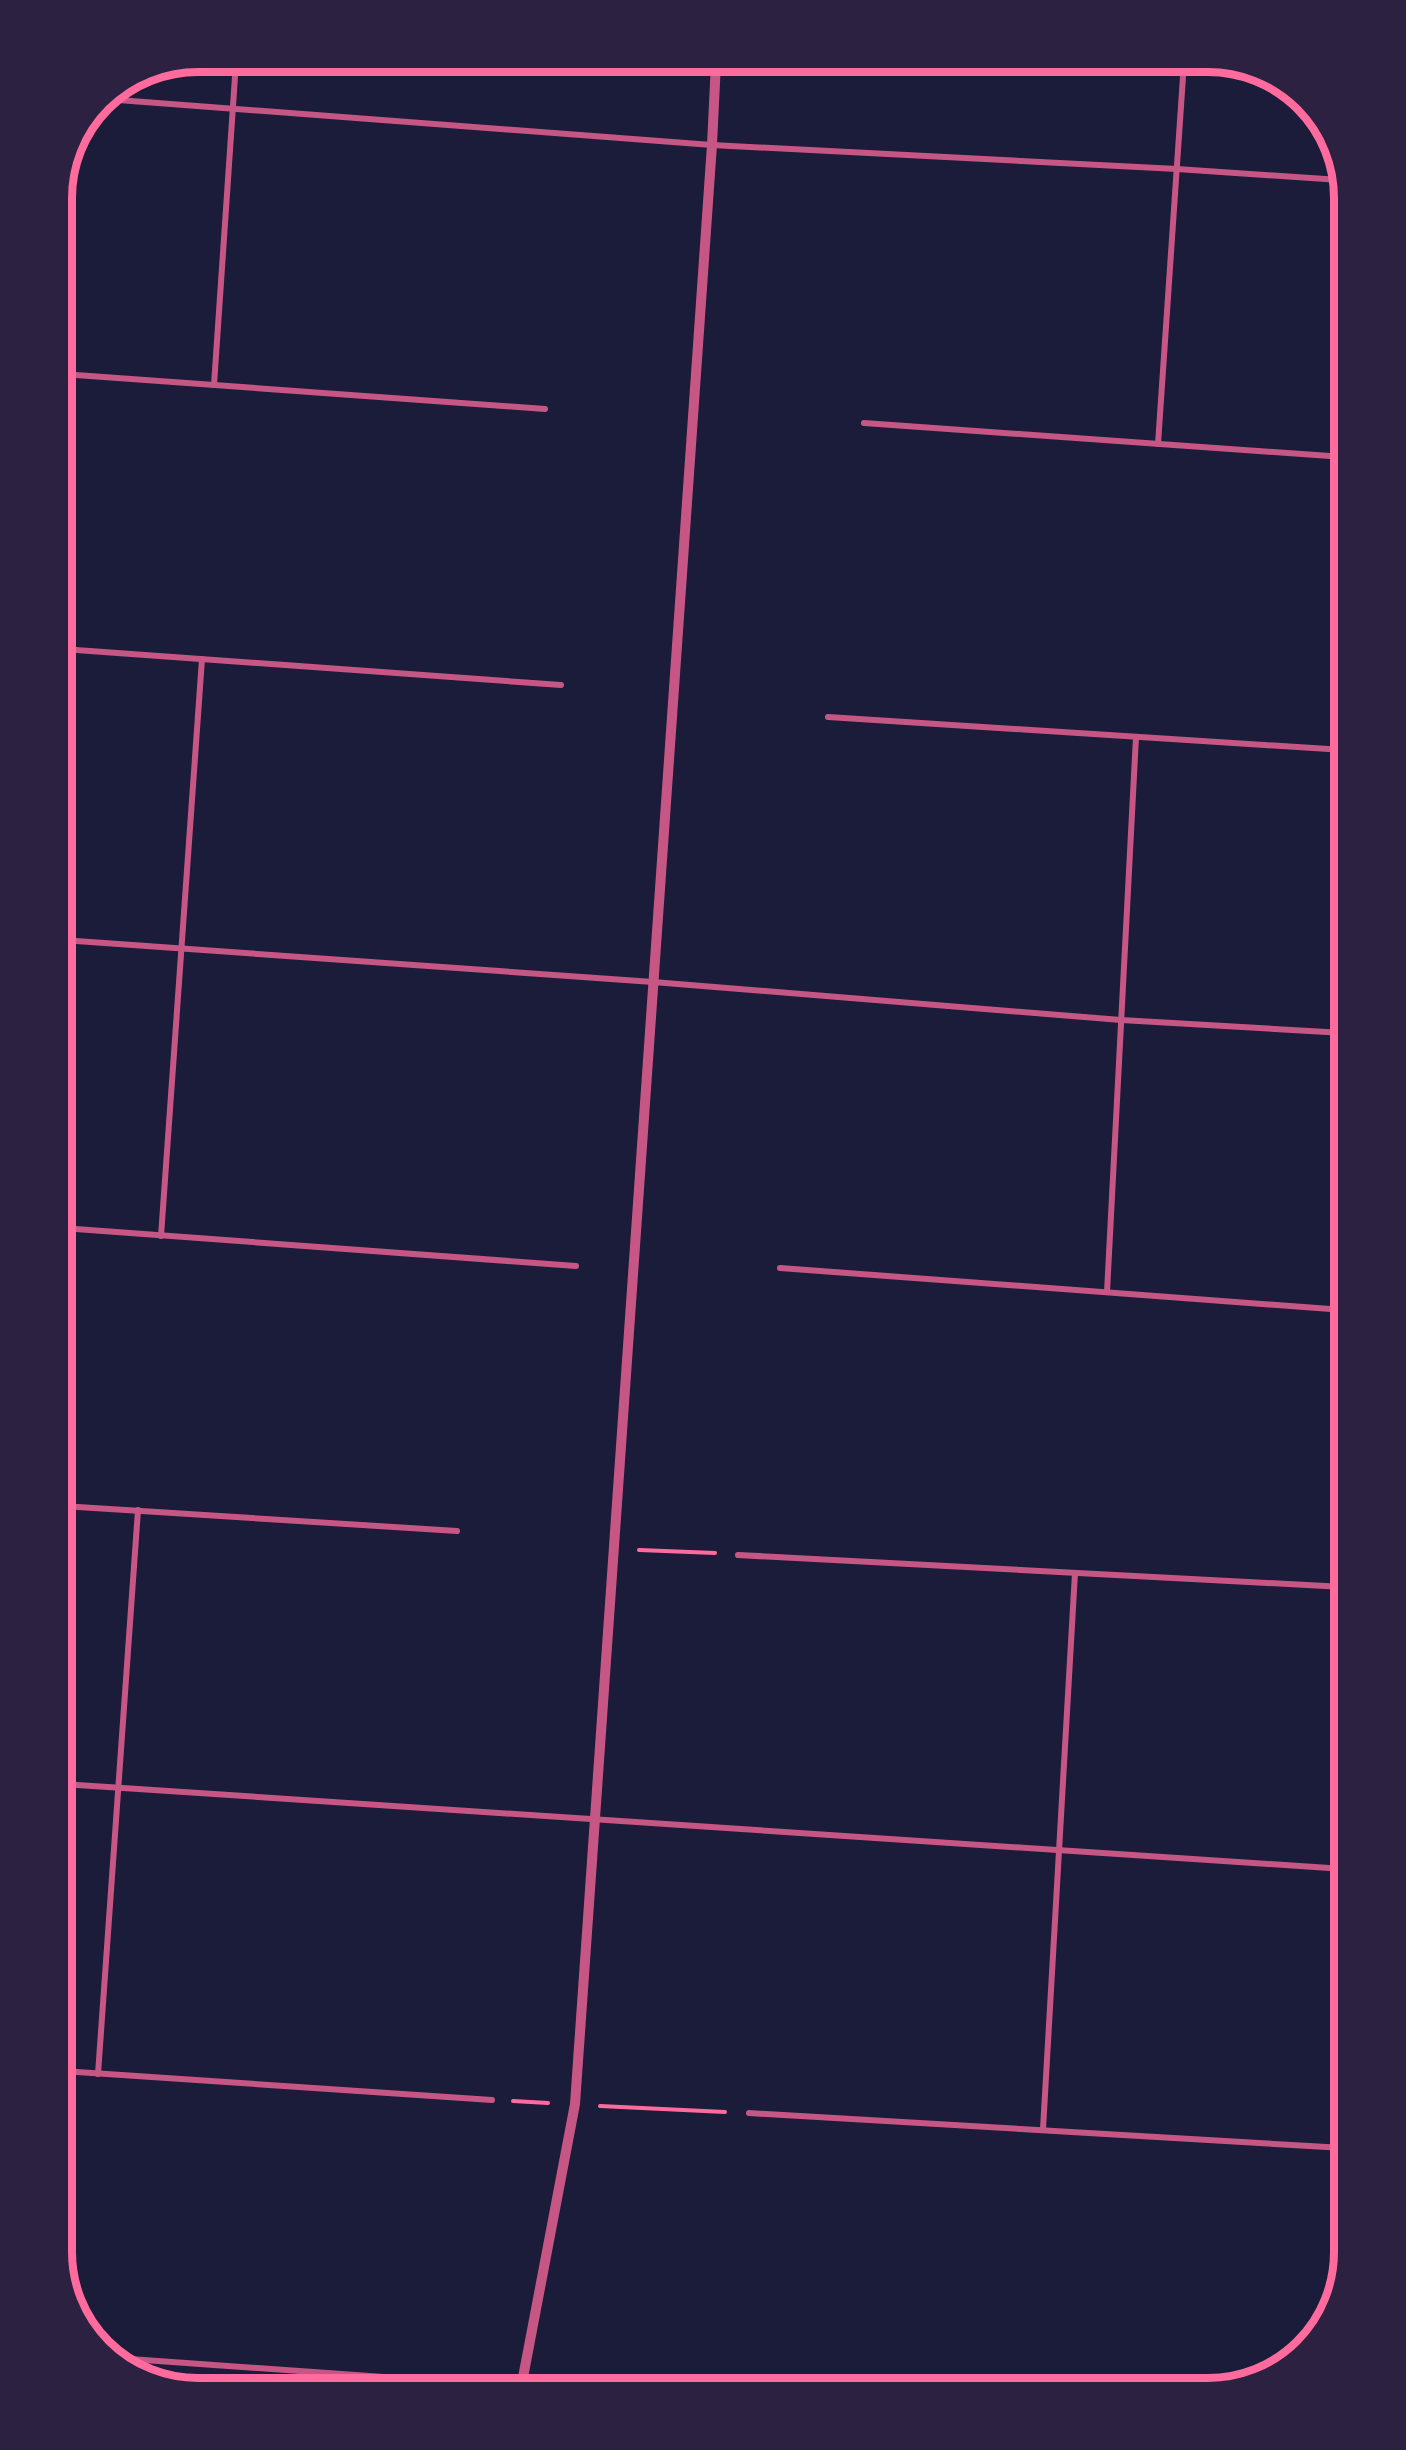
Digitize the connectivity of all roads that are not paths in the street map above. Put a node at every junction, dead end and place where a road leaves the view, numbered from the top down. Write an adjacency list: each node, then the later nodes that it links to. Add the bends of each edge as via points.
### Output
1 (235, 72): 5 (street)
2 (716, 72): 6 (street)
3 (1183, 72): 7 (street)
4 (119, 100): 5 (street)
5 (232, 109): 6 (street); 10 (street)
6 (712, 145): 7 (street); 23 (street)
7 (1177, 169): 8 (street); 13 (street)
8 (1333, 179)
9 (72, 375): 10 (street)
10 (214, 385): 11 (street)
11 (545, 409)
12 (864, 423): 13 (street)
13 (1158, 444): 14 (street)
14 (1334, 456)
15 (72, 650): 16 (street)
16 (202, 659): 17 (street); 22 (street)
17 (561, 685)
18 (828, 717): 19 (street)
19 (1136, 737): 20 (street); 24 (street)
20 (1334, 749)
21 (72, 941): 22 (street)
22 (182, 949): 23 (street); 27 (street)
23 (653, 982): 24 (street); 40 (street)
24 (1121, 1020): 25 (street); 30 (street)
25 (1334, 1032)
26 (72, 1229): 27 (street)
27 (161, 1236): 28 (street)
28 (576, 1266)
29 (780, 1268): 30 (street)
30 (1107, 1292): 31 (street)
31 (1334, 1309)
32 (72, 1507): 33 (street)
33 (138, 1510): 34 (street); 39 (street)
34 (457, 1532)
35 (738, 1555): 36 (street)
36 (1075, 1573): 37 (street); 41 (street)
37 (1334, 1586)
38 (72, 1785): 39 (street)
39 (118, 1788): 40 (street); 44 (street)
40 (594, 1820): 41 (street); 51 (street, via 574,2104)
41 (1059, 1850): 42 (street); 47 (street)
42 (1334, 1868)
43 (72, 2072): 44 (street)
44 (98, 2074): 45 (street)
45 (492, 2100)
46 (749, 2113): 47 (street)
47 (1043, 2129): 48 (street)
48 (1334, 2147)
49 (132, 2359): 50 (street)
50 (398, 2378)
51 (523, 2378)

